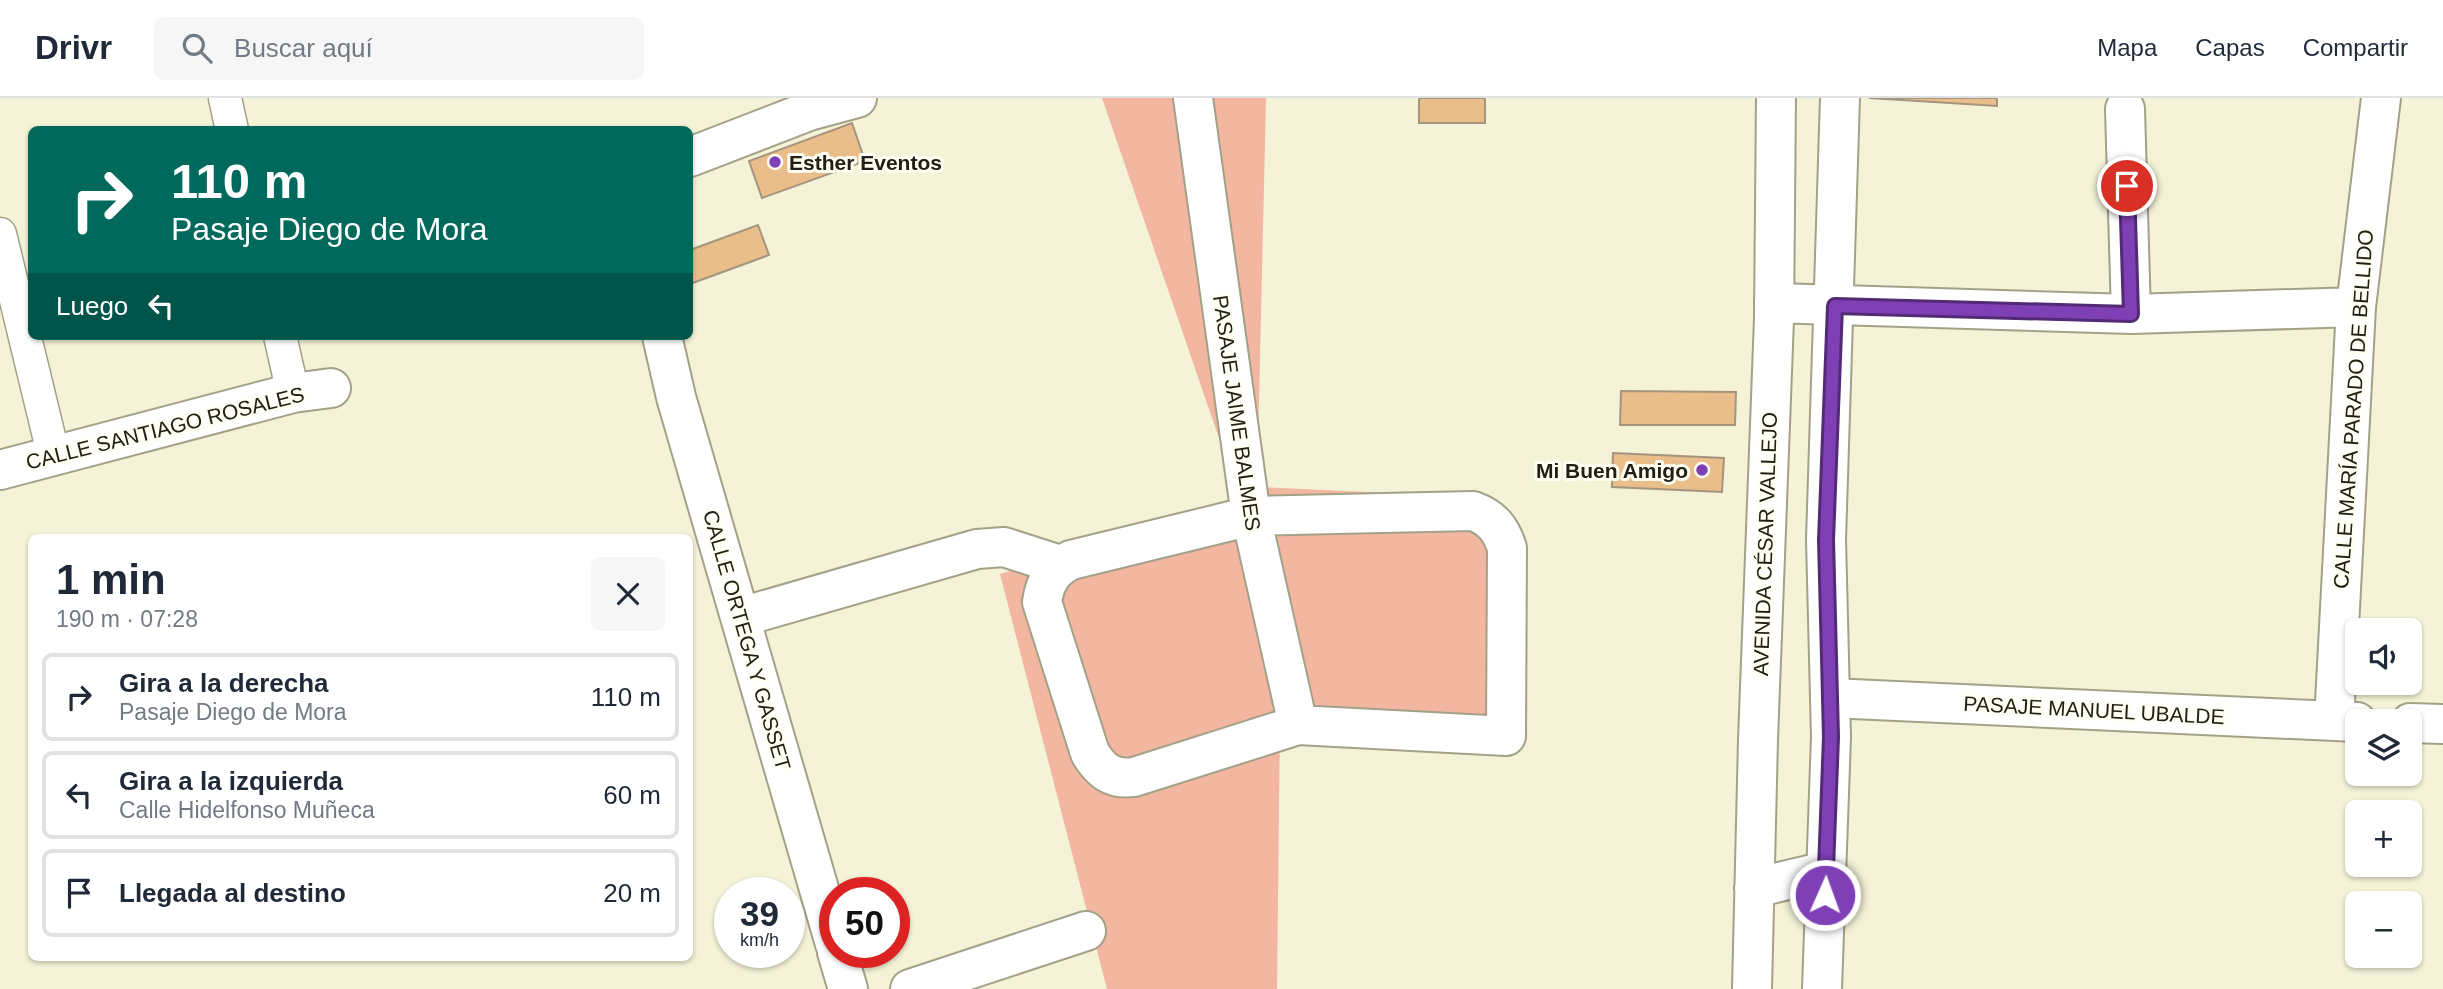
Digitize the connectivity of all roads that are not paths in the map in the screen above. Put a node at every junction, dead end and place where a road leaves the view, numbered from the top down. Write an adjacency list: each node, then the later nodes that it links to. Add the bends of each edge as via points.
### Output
1 (225, 98): 9 (street)
2 (857, 98): 7 (street)
3 (1193, 98): 22 (street, PASAJE JAIME BALMES)
4 (1776, 98): 12 (street, AVENIDA CÉSAR VALLEJO)
5 (1840, 98): 13 (street)
6 (2381, 98): 14 (street, CALLE MARÍA PARADO DE BELLIDO)
7 (808, 104): 10 (street)
8 (2125, 109): 15 (street)
9 (231, 126)
10 (693, 156)
11 (0, 234): 20 (street)
12 (1774, 303): 13 (street); 23 (street, AVENIDA CÉSAR VALLEJO)
13 (1835, 306): 15 (street); 24 (street)
14 (2356, 307): 15 (street); 28 (street, CALLE MARÍA PARADO DE BELLIDO)
15 (2131, 314)
16 (281, 340): 19 (street)
17 (663, 340): 26 (street, CALLE ORTEGA Y GASSET)
18 (331, 388): 19 (street, CALLE SANTIAGO ROSALES)
19 (293, 393): 20 (street, CALLE SANTIAGO ROSALES)
20 (54, 457): 21 (street, CALLE SANTIAGO ROSALES)
21 (0, 470)
22 (1251, 516): 25 (street, via 1071,560); 32 (street, PASAJE JAIME BALMES); 32 (street, via 1473,511 1497,525 1507,548 1506,736)
23 (1765, 539): 24 (street); 35 (street, AVENIDA CÉSAR VALLEJO)
24 (1826, 540): 27 (street)
25 (1055, 571): 26 (street, via 1004,547 977,549); 32 (street, via 1044,588 1042,602 1090,753 1109,775 1134,777)
26 (741, 617): 34 (street, CALLE ORTEGA Y GASSET)
27 (1830, 698): 29 (street, PASAJE MANUEL UBALDE); 33 (street)
28 (2345, 709)
29 (2345, 722)
30 (2422, 723): 31 (street)
31 (2443, 724)
32 (1298, 725)
33 (1826, 871): 35 (street); 41 (street)
34 (819, 888)
35 (1754, 888): 40 (street, AVENIDA CÉSAR VALLEJO)
36 (1086, 931): 39 (street)
37 (842, 968): 38 (street)
38 (848, 989)
39 (910, 989)
40 (1752, 989)
41 (1822, 989)

